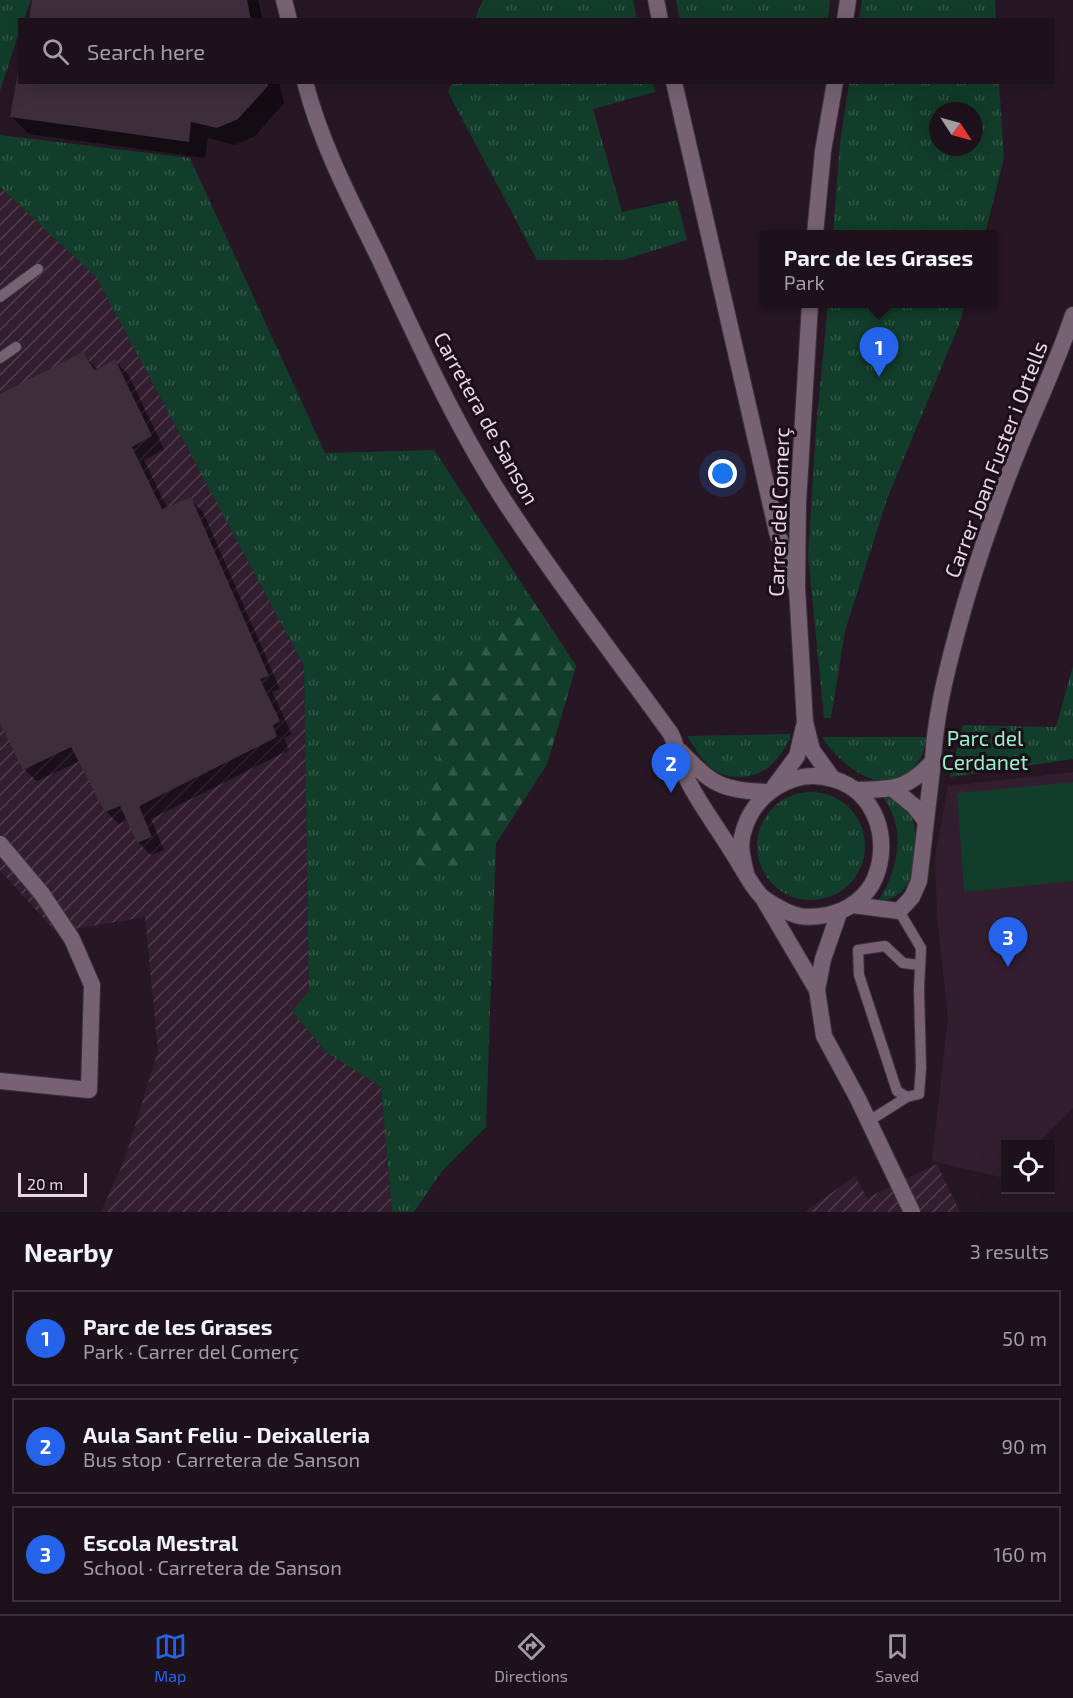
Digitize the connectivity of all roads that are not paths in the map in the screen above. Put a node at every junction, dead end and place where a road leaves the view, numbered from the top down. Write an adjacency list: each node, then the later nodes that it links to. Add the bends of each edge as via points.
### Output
1 (284, 0): 4 (street)
2 (656, 0): 5 (street)
3 (849, 0): 6 (street)
4 (288, 18)
5 (660, 18)
6 (845, 18)
7 (306, 84): 19 (street, Carretera de Sanson, via 313,114 341,180 464,430 506,504)
8 (674, 84): 17 (street, via 777,532)
9 (835, 84): 10 (street)
10 (815, 230)
11 (38, 269): 12 (lane)
12 (0, 297)
13 (810, 308): 17 (street, Carrer del Comerç)
14 (1073, 315): 20 (street, Carrer Joan Fuster i Ortells, via 980,554 949,662 934,731)
15 (16, 347): 16 (lane)
16 (0, 357)
17 (797, 588): 18 (street, Carrer del Comerç)
18 (805, 722): 21 (street, Carrer del Comerç, via 812,750); 23 (street, Carrer del Comerç, via 796,756)
19 (678, 749): 23 (street, via 704,776 721,785 738,790); 27 (street, via 687,779)
20 (933, 761): 22 (street, via 922,774); 25 (street, Carrer Joan Fuster i Ortells)
21 (833, 779): 23 (street, via 804,776); 24 (street)
22 (893, 789): 24 (street); 25 (street)
23 (771, 790): 27 (street, via 751,811 742,834)
24 (855, 790): 29 (street, via 872,808 882,832 881,863 872,886)
25 (925, 820): 30 (street, Carrer Joan Fuster i Ortells, via 919,881 912,897)
26 (0, 844): 33 (street, via 66,930 92,985 89,1090)
27 (746, 873): 28 (street)
28 (761, 897): 29 (street, via 792,915 811,918); 32 (street)
29 (846, 909): 30 (street); 32 (street, via 823,959)
30 (898, 911): 31 (lane, via 921,948)
31 (919, 965): 34 (lane, via 919,1094); 34 (lane, via 903,963 885,946 858,950 859,975 897,1091)
32 (817, 990): 35 (street, via 824,1036)
33 (0, 1081)
34 (907, 1097): 35 (lane)
35 (869, 1121): 36 (street)
36 (912, 1212)

